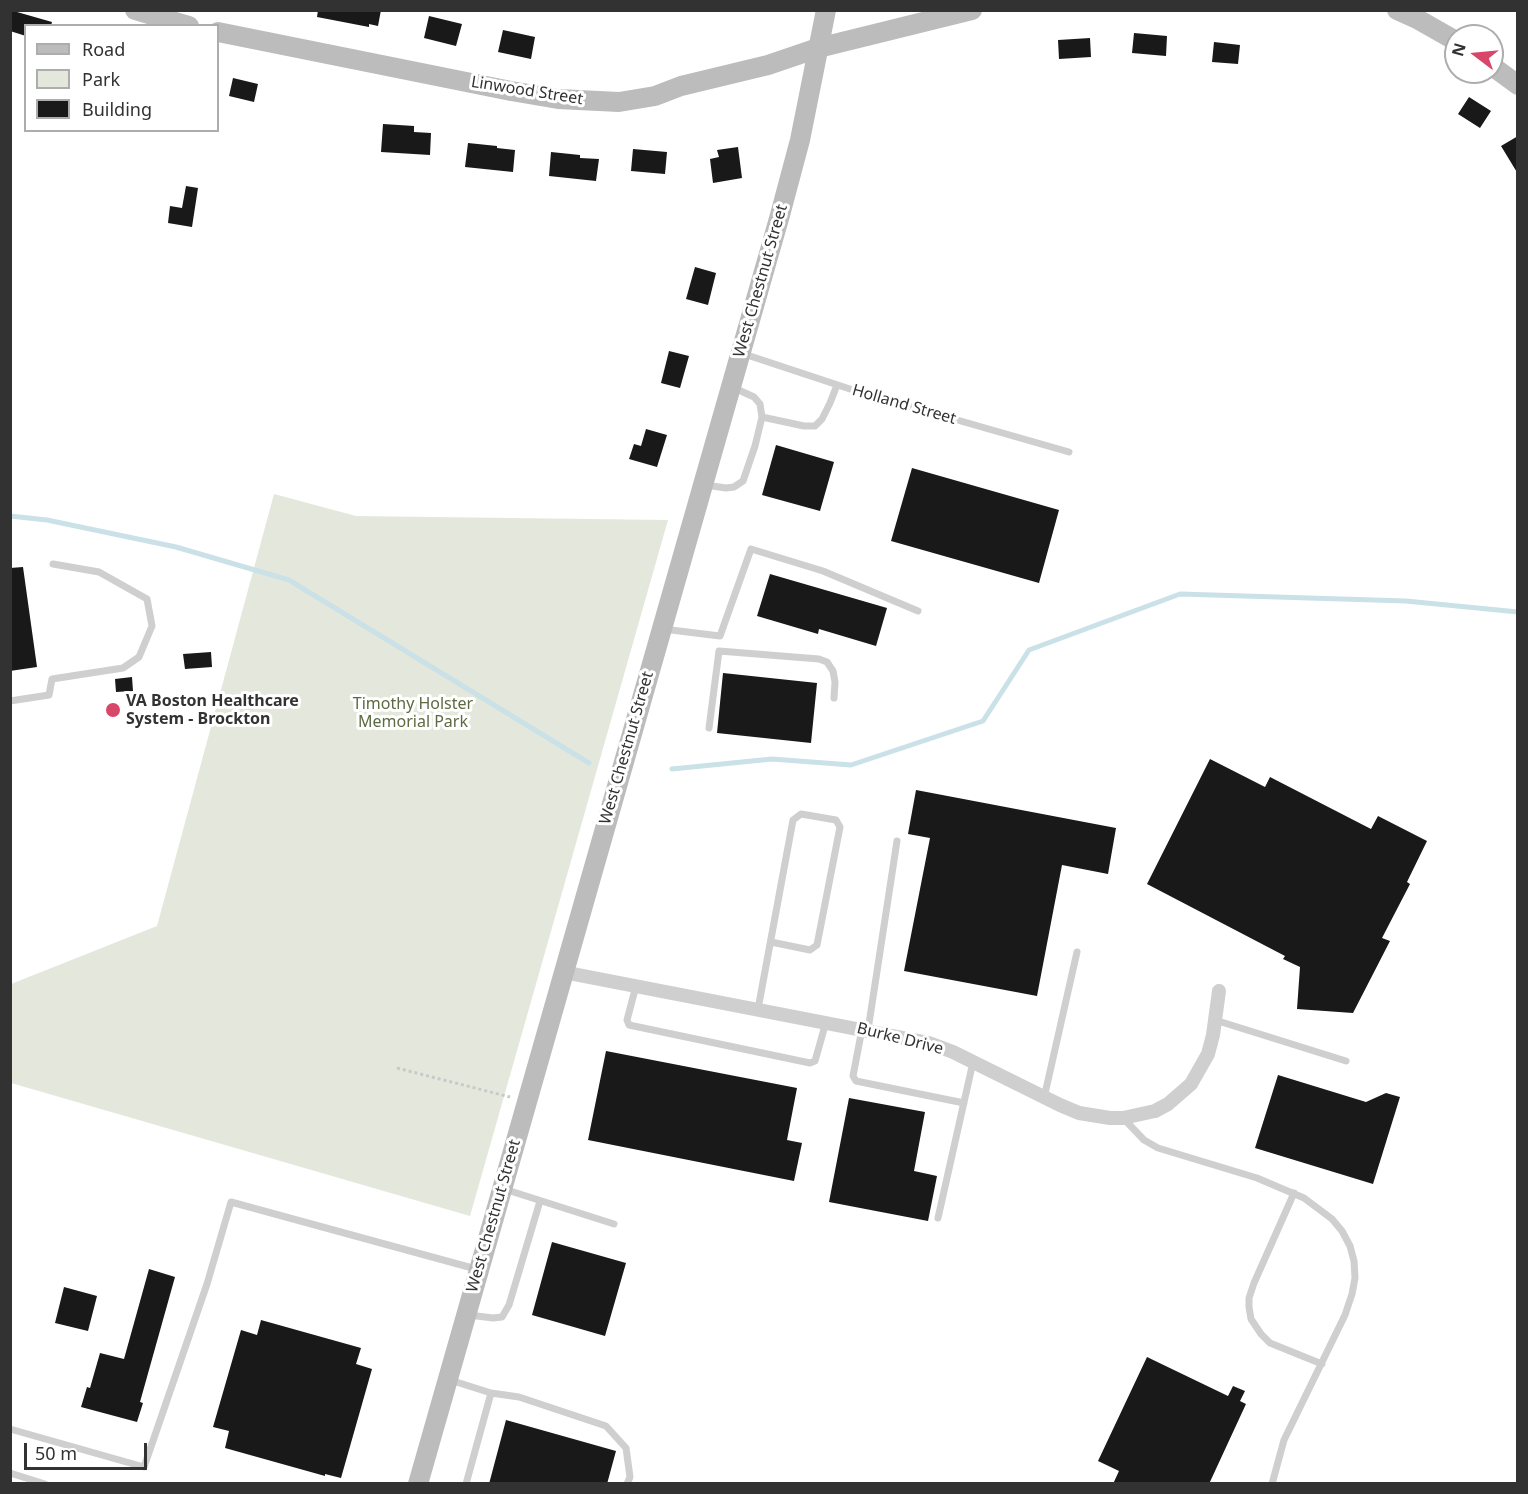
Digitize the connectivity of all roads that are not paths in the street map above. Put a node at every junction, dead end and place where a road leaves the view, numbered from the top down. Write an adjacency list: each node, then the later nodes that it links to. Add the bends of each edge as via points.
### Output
1 (135, 10): 5 (main road)
2 (826, 10): 8 (main road, West Chestnut Street)
3 (972, 10): 8 (main road, Linwood Street)
4 (1397, 10): 7 (main road)
5 (182, 24)
6 (219, 32): 8 (main road, Linwood Street, via 511,91 558,99 619,102 655,96)
7 (1444, 34)
8 (818, 48): 11 (main road, West Chestnut Street, via 797,150)
9 (1504, 75): 10 (main road)
10 (1518, 85)
11 (740, 353): 12 (lane, Holland Street); 13 (main road, West Chestnut Street)
12 (837, 385): 14 (lane, via 815,426); 15 (lane, Holland Street)
13 (730, 386): 14 (lane, via 754,397); 16 (main road, West Chestnut Street)
14 (762, 417): 16 (lane, via 744,481 726,488)
15 (1069, 452)
16 (702, 485): 19 (main road, West Chestnut Street)
17 (53, 564): 23 (lane, via 99,572 147,599 152,626 139,657 123,668 52,679 49,695)
18 (918, 611): 20 (lane, via 823,571 751,549)
19 (661, 629): 20 (lane); 28 (main road, West Chestnut Street)
20 (720, 636): 21 (lane)
21 (719, 651): 22 (lane, via 827,662 833,671); 24 (lane)
22 (834, 698)
23 (10, 701)
24 (709, 728)
25 (897, 841): 34 (lane)
26 (771, 942): 26 (lane, via 793,820 801,814 836,820 840,827 817,945 810,950); 31 (lane)
27 (1077, 952): 37 (lane)
28 (563, 972): 29 (street, Burke Drive); 40 (main road, West Chestnut Street)
29 (636, 986): 31 (street, Burke Drive); 33 (lane, via 629,1025 810,1063 815,1061)
30 (1219, 991): 32 (street, Burke Drive)
31 (758, 1009): 33 (street, Burke Drive)
32 (1215, 1020): 35 (lane); 39 (street, Burke Drive, via 1208,1054 1191,1084 1168,1104)
33 (826, 1022): 34 (street, Burke Drive)
34 (865, 1030): 36 (street, Burke Drive, via 934,1045); 38 (lane, via 853,1076 856,1081)
35 (1346, 1060)
36 (973, 1062): 37 (street, Burke Drive); 38 (lane)
37 (1044, 1098): 39 (street, Burke Drive, via 1079,1113)
38 (964, 1103): 43 (lane)
39 (1124, 1118): 41 (lane, via 1144,1140 1158,1148)
40 (501, 1189): 42 (lane); 45 (main road, West Chestnut Street)
41 (1294, 1193): 47 (lane, via 1332,1219 1350,1246 1354,1261 1352,1294); 47 (lane, via 1254,1283 1249,1307 1251,1319 1270,1343)
42 (540, 1201): 44 (lane); 46 (lane, via 502,1317)
43 (938, 1218)
44 (614, 1224)
45 (478, 1270): 46 (main road, West Chestnut Street); 50 (lane, via 231,1202 144,1467)
46 (465, 1315): 48 (main road, West Chestnut Street)
47 (1322, 1364): 56 (lane, via 1284,1440)
48 (447, 1380): 49 (lane); 53 (main road, West Chestnut Street)
49 (491, 1393): 54 (lane); 55 (lane, via 519,1397 606,1426 626,1448 630,1478)
50 (10, 1429)
51 (10, 1473): 52 (lane)
52 (45, 1484)
53 (418, 1484)
54 (466, 1484)
55 (627, 1484)
56 (1272, 1484)

